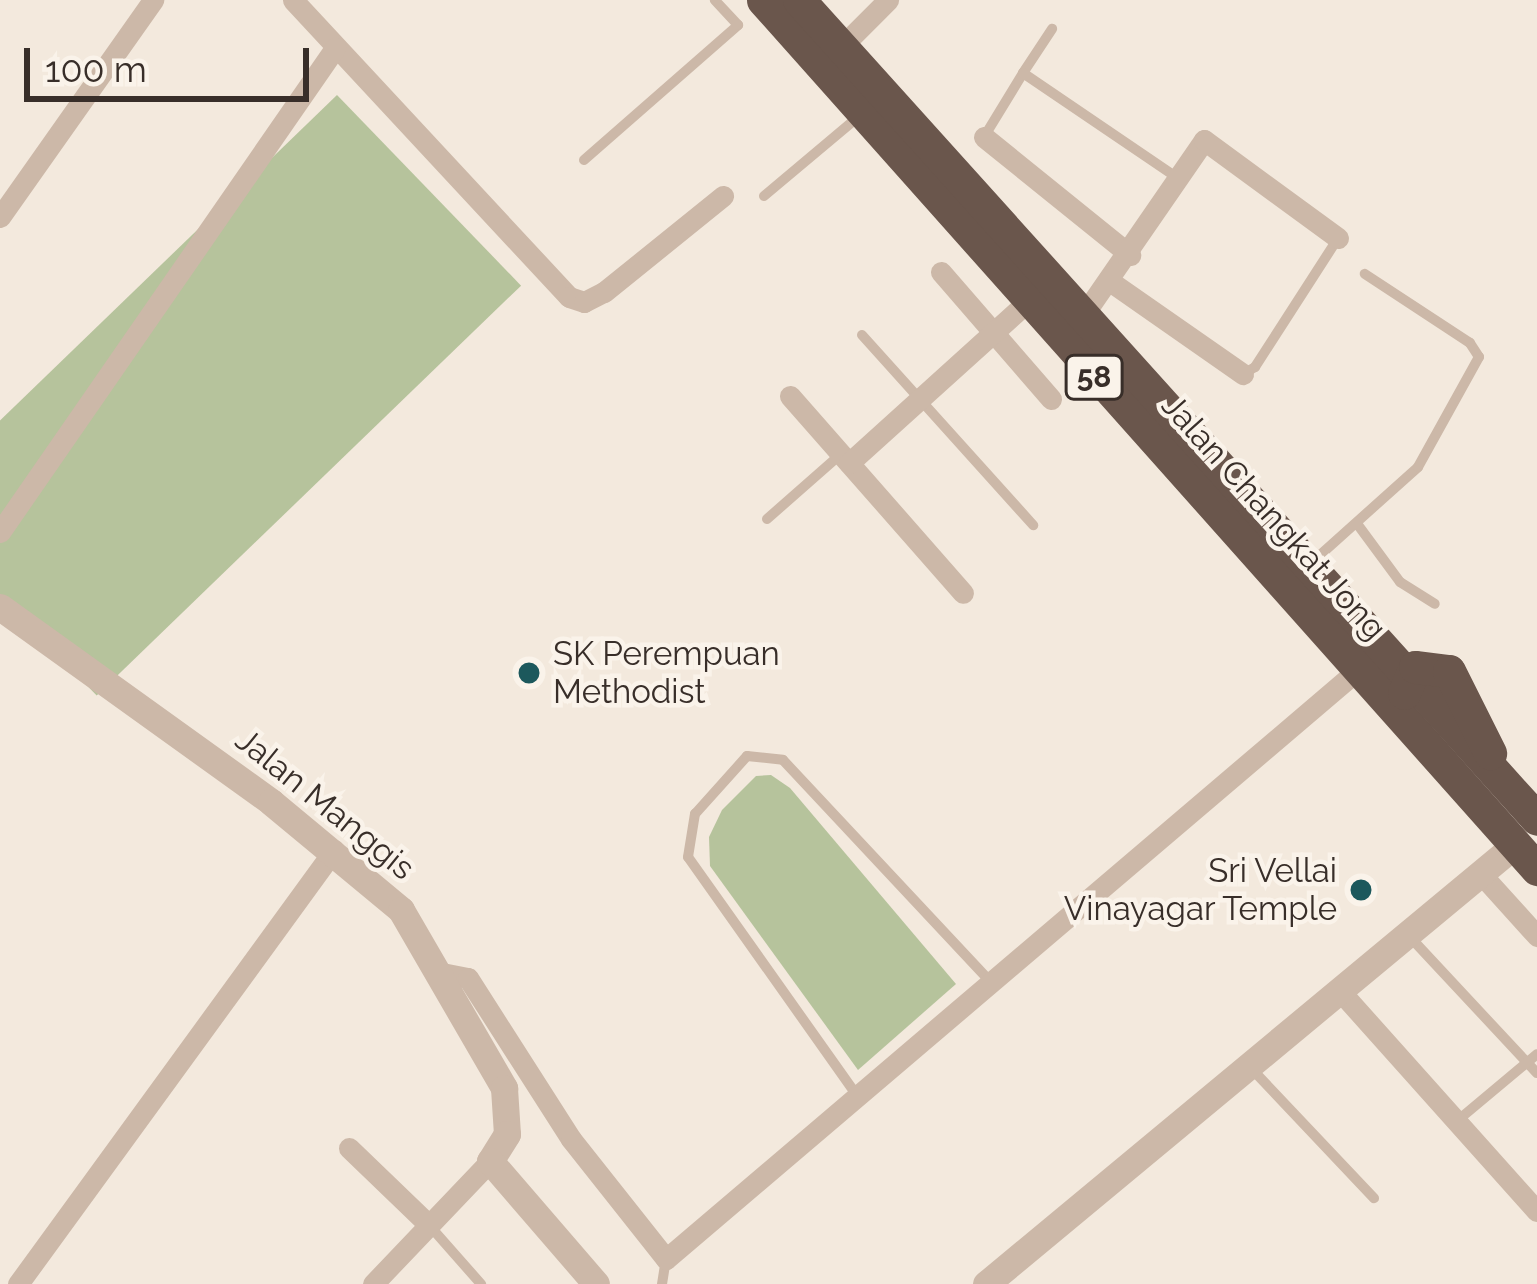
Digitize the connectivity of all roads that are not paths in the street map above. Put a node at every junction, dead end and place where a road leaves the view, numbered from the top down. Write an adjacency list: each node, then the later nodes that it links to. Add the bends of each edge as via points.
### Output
1 (153, 0): 17 (street)
2 (293, 0): 8 (street)
3 (715, 0): 13 (lane, via 738,26)
4 (763, 0): 9 (highway, Jalan Changkat Jong / 58)
5 (800, 0): 9 (highway, Jalan Changkat Jong / 58)
6 (888, 0): 9 (street)
7 (1052, 29): 10 (lane)
8 (335, 48): 15 (street, via 569,297 584,302 604,292); 35 (street)
9 (830, 57): 11 (highway, Jalan Changkat Jong / 58); 24 (highway, Jalan Changkat Jong / 58)
10 (1024, 73): 12 (lane); 14 (lane)
11 (860, 115): 16 (lane); 23 (highway, Jalan Changkat Jong / 58)
12 (984, 137): 19 (street)
13 (584, 160)
14 (1179, 179): 18 (street, via 1204,140); 19 (street)
15 (723, 196)
16 (764, 196)
17 (0, 218)
18 (1338, 238): 27 (lane, via 1256,367)
19 (1130, 255): 22 (street)
20 (941, 272): 25 (street)
21 (1365, 274): 34 (lane, via 1470,343 1479,357 1418,467)
22 (1111, 282): 24 (street); 27 (street)
23 (1027, 302): 25 (street); 40 (highway, Jalan Changkat Jong / 58)
24 (1082, 317): 36 (highway, Jalan Changkat Jong / 58)
25 (993, 333): 29 (street); 30 (street)
26 (862, 334): 29 (lane)
27 (1243, 374)
28 (790, 396): 31 (street)
29 (922, 397): 31 (street); 33 (lane)
30 (1051, 399)
31 (845, 459): 32 (lane); 37 (street)
32 (767, 519)
33 (1034, 525)
34 (1358, 525): 36 (lane); 38 (lane, via 1400,582)
35 (0, 532)
36 (1307, 566): 41 (highway, Jalan Changkat Jong / 58)
37 (963, 593)
38 (1435, 604)
39 (0, 607): 44 (street, Jalan Manggis)
40 (1359, 669): 42 (highway, Jalan Changkat Jong / 58); 49 (street)
41 (1407, 676): 42 (highway, via 1406,702); 43 (highway, via 1425,663 1449,671)
42 (1431, 748): 43 (highway, Jalan Changkat Jong / 58)
43 (1530, 827): 45 (street)
44 (334, 850): 48 (street, Jalan Manggis, via 401,910); 62 (street)
45 (1480, 874): 46 (street); 47 (street)
46 (1408, 934): 50 (street); 51 (lane)
47 (1537, 936)
48 (442, 974): 57 (street, Jalan Manggis, via 504,1088 507,1134); 61 (street, via 458,970 468,978 572,1139)
49 (993, 983): 54 (street); 54 (lane, via 783,760 747,756 695,814 688,857)
50 (1340, 991): 52 (street); 55 (street)
51 (1532, 1058): 53 (lane); 55 (lane)
52 (1249, 1066): 58 (lane); 67 (street)
53 (1537, 1073)
54 (858, 1097): 61 (street)
55 (1457, 1122): 59 (street)
56 (350, 1148): 60 (street)
57 (490, 1161): 60 (street); 65 (street)
58 (1374, 1198)
59 (1537, 1211)
60 (429, 1225): 63 (street); 64 (lane)
61 (666, 1258): 66 (lane)
62 (18, 1284)
63 (373, 1284)
64 (481, 1284)
65 (596, 1284)
66 (662, 1284)
67 (986, 1284)

